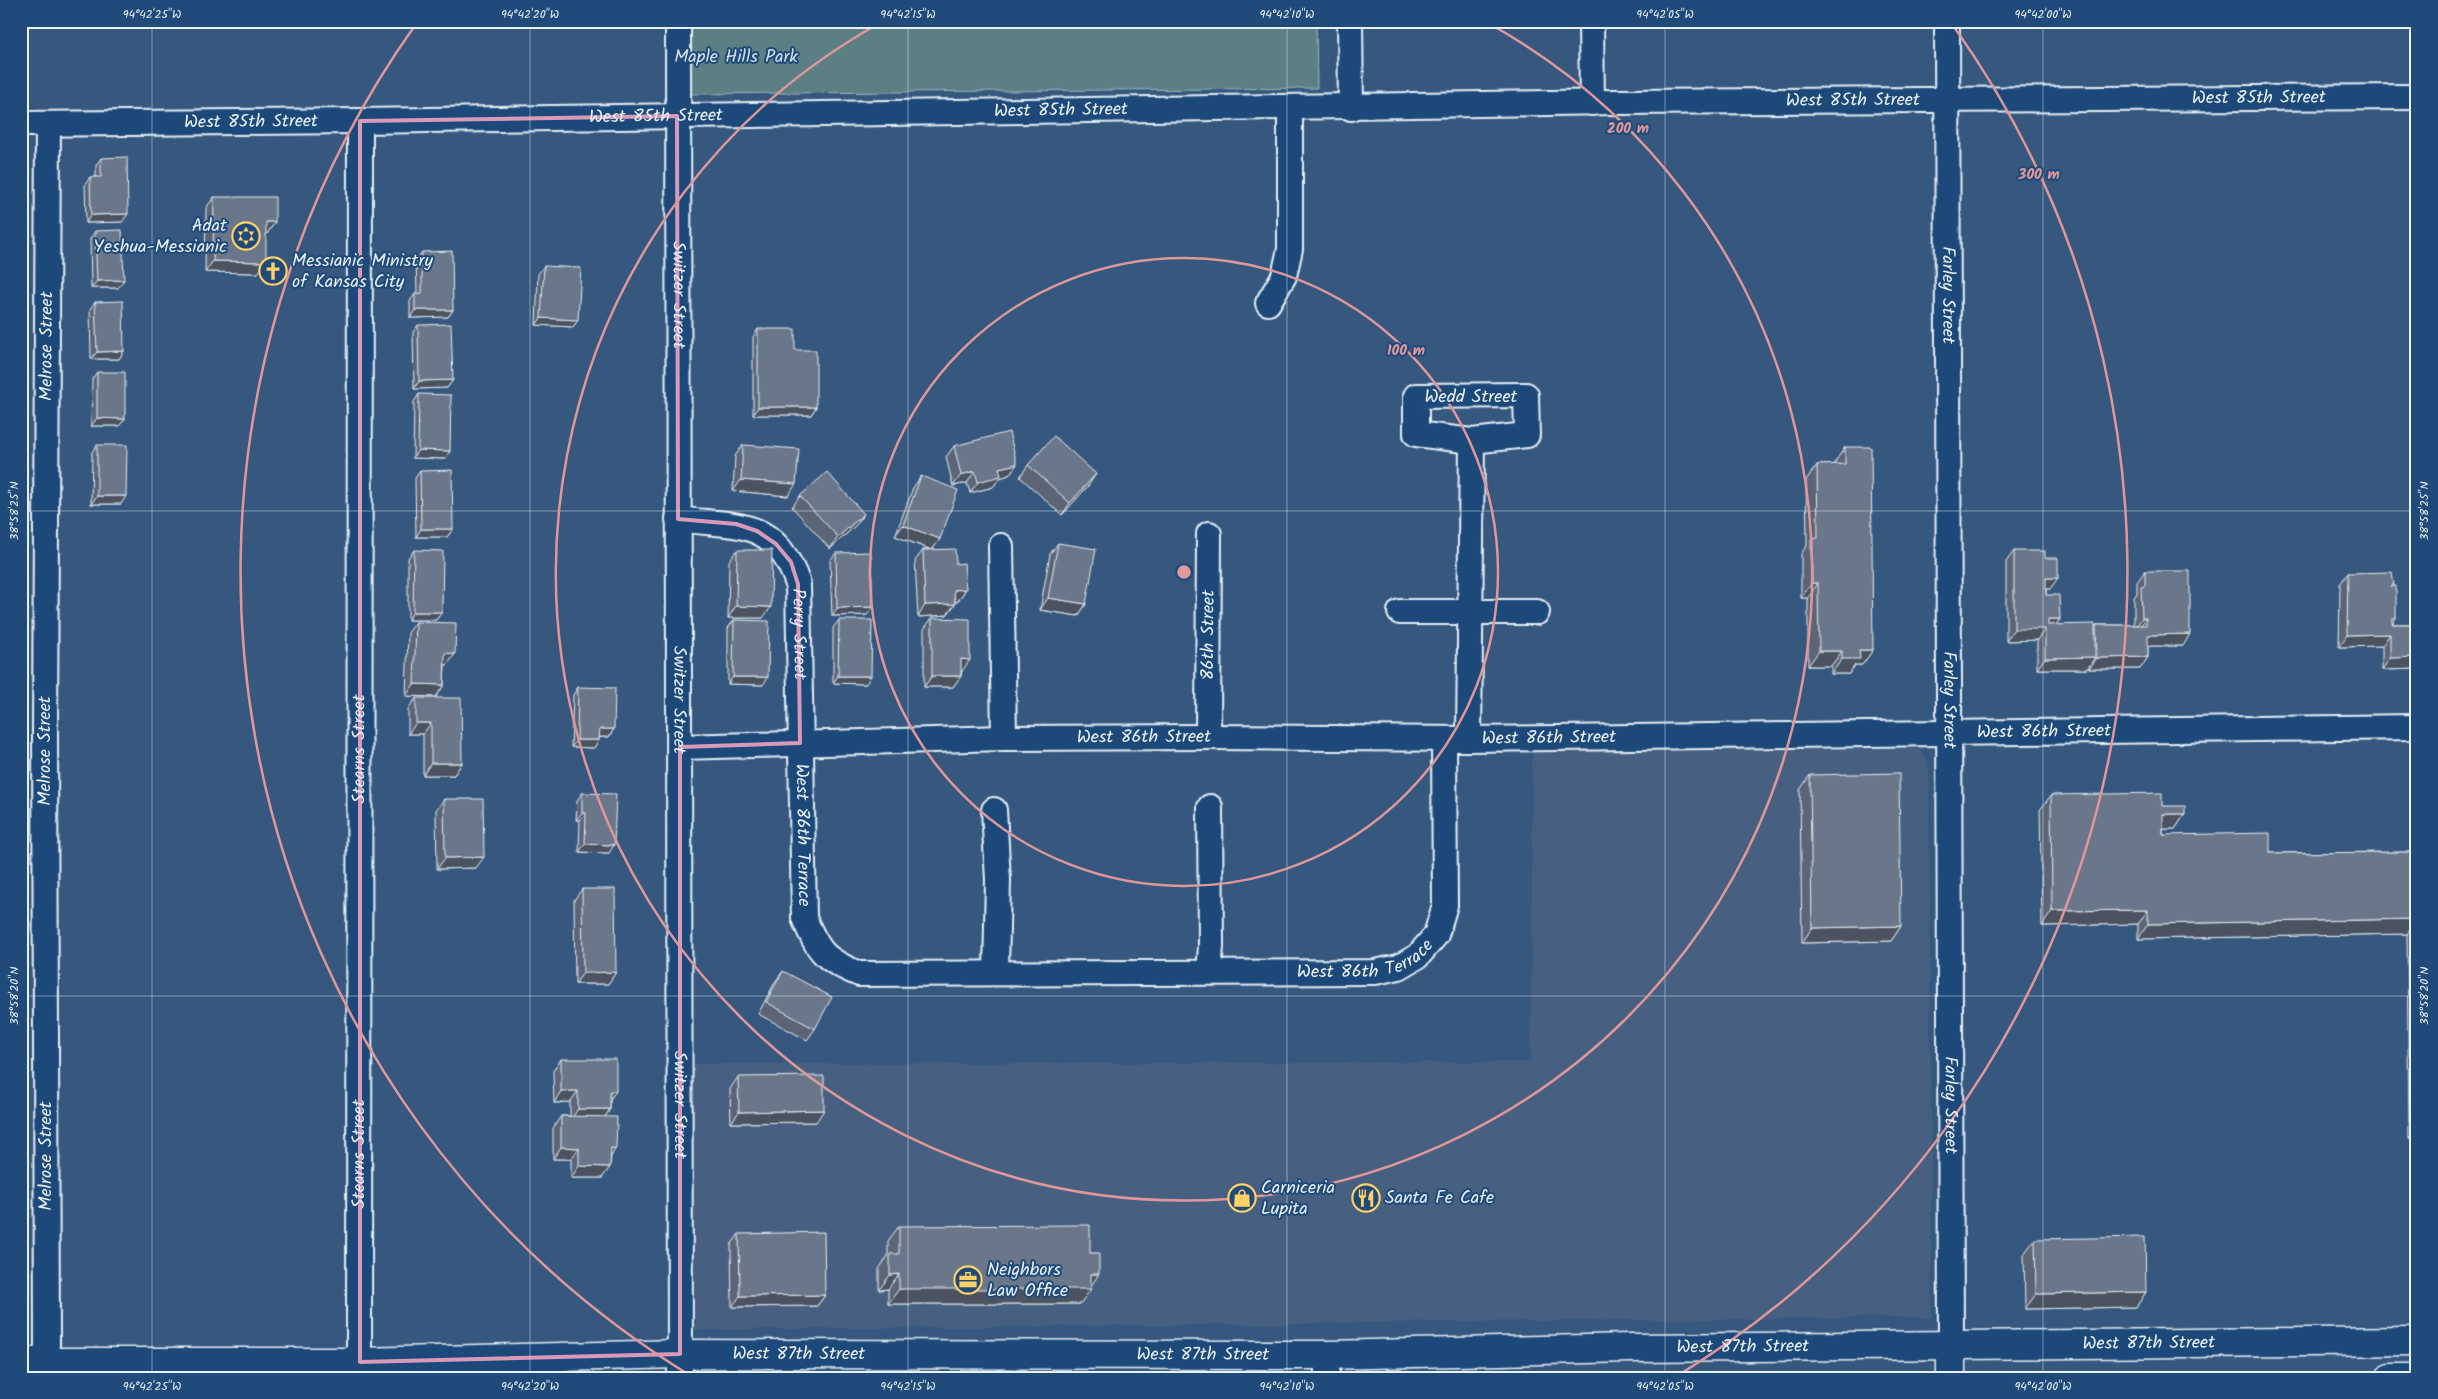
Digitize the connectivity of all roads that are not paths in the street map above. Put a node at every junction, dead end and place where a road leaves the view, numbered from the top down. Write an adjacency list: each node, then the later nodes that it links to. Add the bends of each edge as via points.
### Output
1 (678, 21): 10 (street, Switzer Street)
2 (1350, 21): 9 (street)
3 (1591, 21): 7 (street)
4 (1947, 21): 6 (street, Farley Street)
5 (2417, 97): 6 (street, West 85th Street)
6 (1946, 100): 7 (street, West 85th Street); 23 (street, Farley Street)
7 (1592, 103): 9 (street, West 85th Street)
8 (1290, 108): 9 (street, West 85th Street); 10 (street, West 85th Street); 14 (street, via 1290,248 1284,276)
9 (1351, 108)
10 (677, 116): 11 (street, West 85th Street); 16 (street, Switzer Street)
11 (360, 121): 13 (street, West 85th Street); 39 (street, Stearns Street)
12 (21, 124): 13 (street, West 85th Street)
13 (48, 124): 38 (street, Melrose Street, via 45,732 47,1344)
14 (1268, 303)
15 (1472, 441): 15 (street, Wedd Street, via 1527,436 1526,395 1416,396 1416,434); 19 (street)
16 (678, 519): 28 (street, Perry Street, via 736,524 757,531 776,544 791,562 798,584); 29 (street, Switzer Street)
17 (1209, 534): 24 (street, 86th Street)
18 (1001, 546): 25 (street)
19 (1470, 611): 20 (street); 21 (street); 27 (street)
20 (1400, 612)
21 (1537, 612)
22 (2417, 727): 23 (street, West 86th Street)
23 (1948, 732): 27 (street, West 86th Street); 35 (street, Farley Street)
24 (1208, 736): 25 (street, West 86th Street); 26 (street, West 86th Street)
25 (1004, 738): 28 (street, West 86th Street)
26 (1444, 739): 27 (street, West 86th Street); 33 (street, West 86th Terrace, via 1445,905 1436,935 1418,956 1399,967 1375,972)
27 (1470, 739)
28 (800, 743): 29 (street, West 86th Street); 32 (street, West 86th Terrace, via 804,918 816,946 834,964 859,974 900,976)
29 (680, 747): 36 (street, Switzer Street)
30 (1210, 807): 33 (street)
31 (994, 810): 32 (street, via 998,880)
32 (996, 972): 33 (street, West 86th Terrace, via 1053,975)
33 (1209, 972)
34 (2417, 1341): 35 (main road, West 87th Street)
35 (1950, 1345): 37 (main road, West 87th Street, via 1632,1348); 40 (main road, Farley Street)
36 (680, 1366): 37 (main road, West 87th Street); 39 (main road, West 87th Street)
37 (1327, 1366)
38 (37, 1367): 39 (main road, West 87th Street)
39 (360, 1370)
40 (1950, 1378)
41 (2390, 1378): 42 (main road)
42 (2417, 1378)

